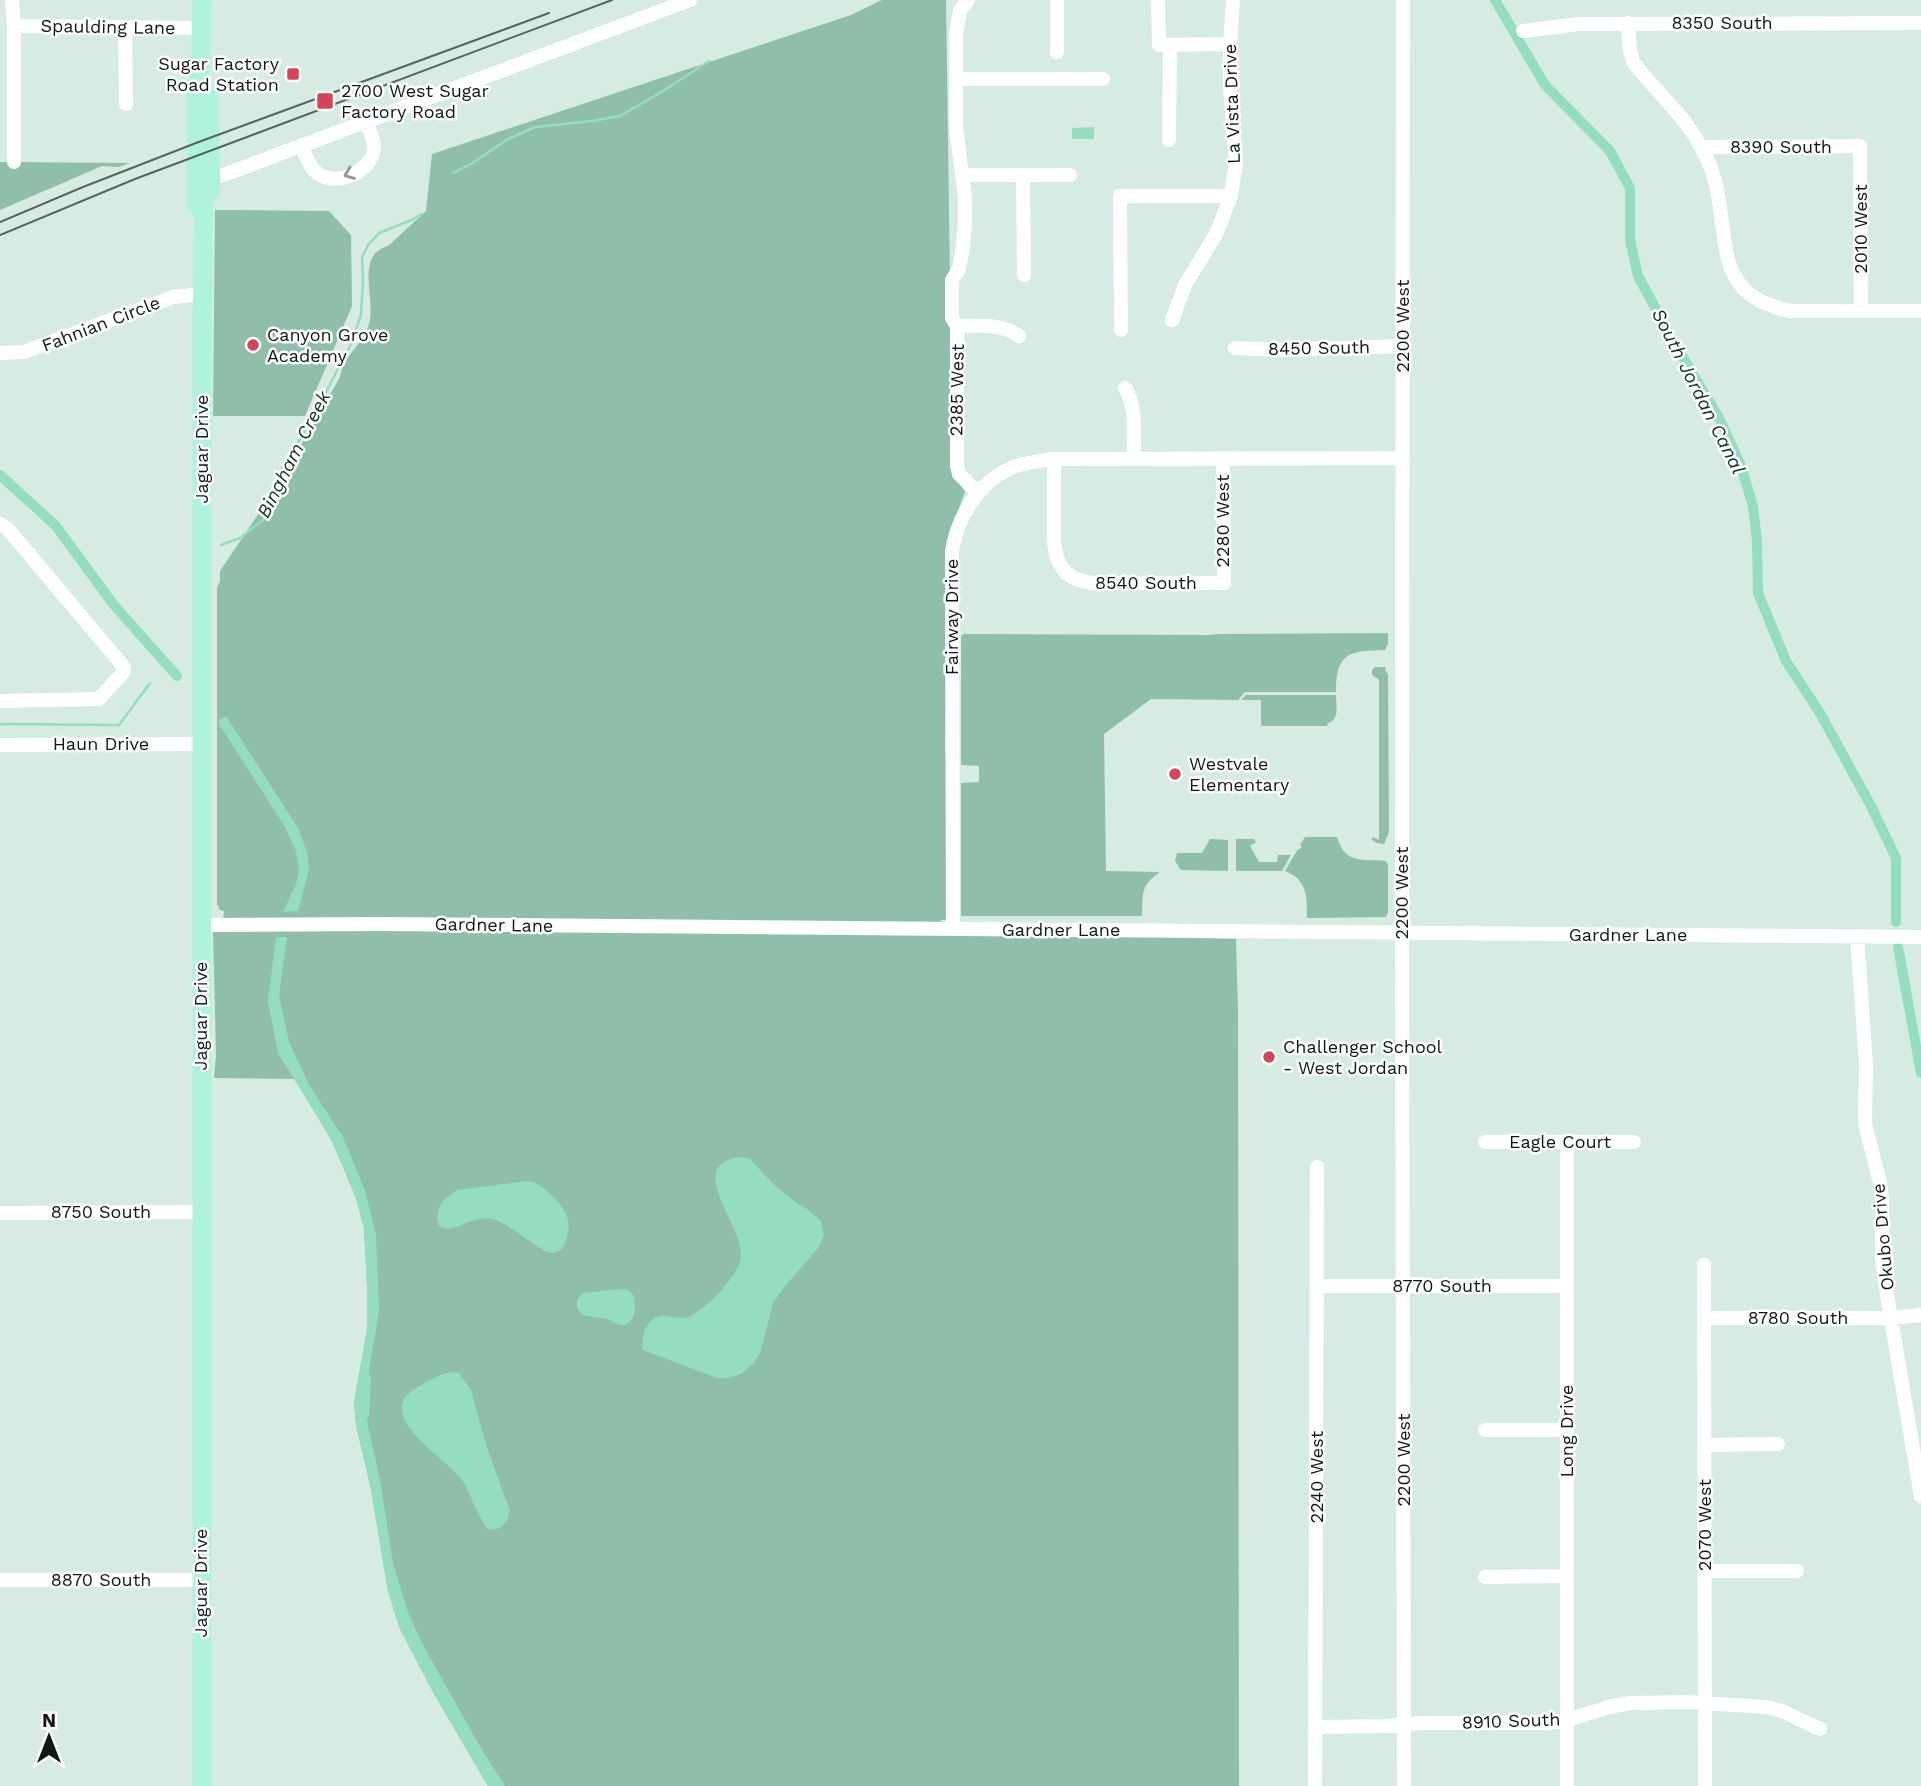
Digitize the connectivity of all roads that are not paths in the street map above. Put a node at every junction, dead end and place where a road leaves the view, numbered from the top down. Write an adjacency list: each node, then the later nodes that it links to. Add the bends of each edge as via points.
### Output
1 (12, 0): 11 (street)
2 (202, 0): 13 (main road, Jaguar Drive)
3 (691, 0): 22 (street)
4 (968, 0): 19 (street, via 957,21)
5 (1057, 0): 17 (street)
6 (1158, 0): 16 (street)
7 (1233, 0): 15 (street, La Vista Drive)
8 (1403, 0): 42 (street, 2200 West)
9 (1628, 23): 10 (street, 8350 South); 14 (street, 8350 South); 26 (street, via 1633,62 1669,101)
10 (1921, 23)
11 (14, 26): 12 (street, Spaulding Lane); 27 (street)
12 (125, 27): 13 (street, Spaulding Lane); 21 (street)
13 (201, 28): 18 (main road, Jaguar Drive)
14 (1523, 30)
15 (1230, 44): 16 (street); 32 (street, La Vista Drive, via 1236,162)
16 (1164, 45): 23 (street)
17 (1057, 52)
18 (201, 65): 31 (main road, Jaguar Drive, via 209,91); 33 (main road, Jaguar Drive, via 196,92 195,230)
19 (956, 79): 20 (street); 28 (street)
20 (1103, 79)
21 (126, 104)
22 (366, 121): 24 (street); 24 (street, one-way to 24, via 373,140 372,156 351,175 321,176)
23 (1169, 139)
24 (302, 145): 31 (street)
25 (1860, 146): 26 (street, 8390 South); 36 (street, 2010 West)
26 (1701, 147): 36 (street, via 1715,182 1727,259 1739,285 1775,308)
27 (14, 162)
28 (962, 175): 29 (street); 39 (street, 2385 West, via 964,234 959,269 952,280 952,318)
29 (1023, 175): 30 (street); 34 (street)
30 (1070, 175)
31 (211, 178): 33 (main road, Jaguar Drive, via 204,193)
32 (1231, 196): 38 (street, La Vista Drive); 40 (street, via 1120,196)
33 (203, 245): 35 (main road, Jaguar Drive)
34 (1024, 275)
35 (202, 294): 44 (street, Fahnian Circle, via 173,297 24,352); 54 (main road, Jaguar Drive)
36 (1861, 311): 37 (street)
37 (1921, 311)
38 (1172, 320)
39 (957, 326): 41 (street, via 998,326); 50 (street, 2385 West, via 957,466)
40 (1121, 330)
41 (1019, 336)
42 (1403, 346): 43 (street, 8450 South); 46 (street, 2200 West)
43 (1235, 348)
44 (0, 353)
45 (1125, 388): 48 (street, via 1133,408)
46 (1403, 458): 49 (street, Fairway Drive); 58 (street, 2200 West)
47 (1054, 459): 48 (street, Fairway Drive); 50 (street, Fairway Drive, via 1009,469); 52 (street, 8540 South, via 1054,542 1061,568 1069,576 1087,583)
48 (1134, 459): 49 (street, Fairway Drive)
49 (1223, 459): 52 (street, 2280 West)
50 (978, 493): 57 (street, Fairway Drive, via 959,523 952,552)
51 (0, 524): 53 (street, via 124,667 104,696 92,701)
52 (1224, 583)
53 (0, 701)
54 (202, 744): 55 (street, Haun Drive); 56 (main road, Jaguar Drive)
55 (0, 745)
56 (201, 925): 57 (street, Gardner Lane); 65 (main road, Jaguar Drive)
57 (953, 929): 58 (street, Gardner Lane)
58 (1402, 933): 59 (street, Gardner Lane); 69 (street, 2200 West)
59 (1857, 936): 60 (street, Gardner Lane); 73 (street, Okubo Drive, via 1866,1051 1865,1124 1880,1184 1882,1257)
60 (1921, 937)
61 (1485, 1142): 62 (street, Eagle Court)
62 (1567, 1142): 63 (street, Eagle Court); 70 (street, Long Drive)
63 (1634, 1142)
64 (1317, 1167): 68 (street, 2240 West)
65 (201, 1212): 66 (street, 8750 South); 85 (main road, Jaguar Drive)
66 (0, 1213)
67 (1704, 1265): 72 (street, 2070 West)
68 (1317, 1286): 69 (street, 8770 South); 89 (street, 2240 West)
69 (1404, 1286): 70 (street, 8770 South); 88 (street, 2200 West)
70 (1567, 1286): 75 (street, Long Drive)
71 (1921, 1315): 73 (street, 8780 South)
72 (1704, 1318): 73 (street, 8780 South); 77 (street, 2070 West)
73 (1891, 1318): 78 (street, Okubo Drive)
74 (1485, 1430): 75 (street)
75 (1567, 1430): 82 (street, Long Drive)
76 (1778, 1444): 77 (street)
77 (1705, 1445): 81 (street, 2070 West)
78 (1918, 1460): 79 (street, Okubo Drive)
79 (1921, 1496)
80 (1797, 1571): 81 (street)
81 (1705, 1572): 86 (street, 2070 West)
82 (1567, 1576): 83 (street); 87 (street, Long Drive)
83 (1485, 1577)
84 (0, 1580): 85 (street, 8870 South)
85 (201, 1580): 91 (main road, Jaguar Drive)
86 (1705, 1704): 87 (street, 8910 South, via 1630,1703); 90 (street, 8910 South, via 1767,1707); 95 (street, 2070 West)
87 (1567, 1720): 88 (street, 8910 South); 94 (street, Long Drive)
88 (1404, 1725): 89 (street, 8910 South); 93 (street, 2200 West)
89 (1315, 1727): 92 (street, 2240 West)
90 (1820, 1729)
91 (202, 1786)
92 (1315, 1786)
93 (1404, 1786)
94 (1567, 1786)
95 (1705, 1786)

